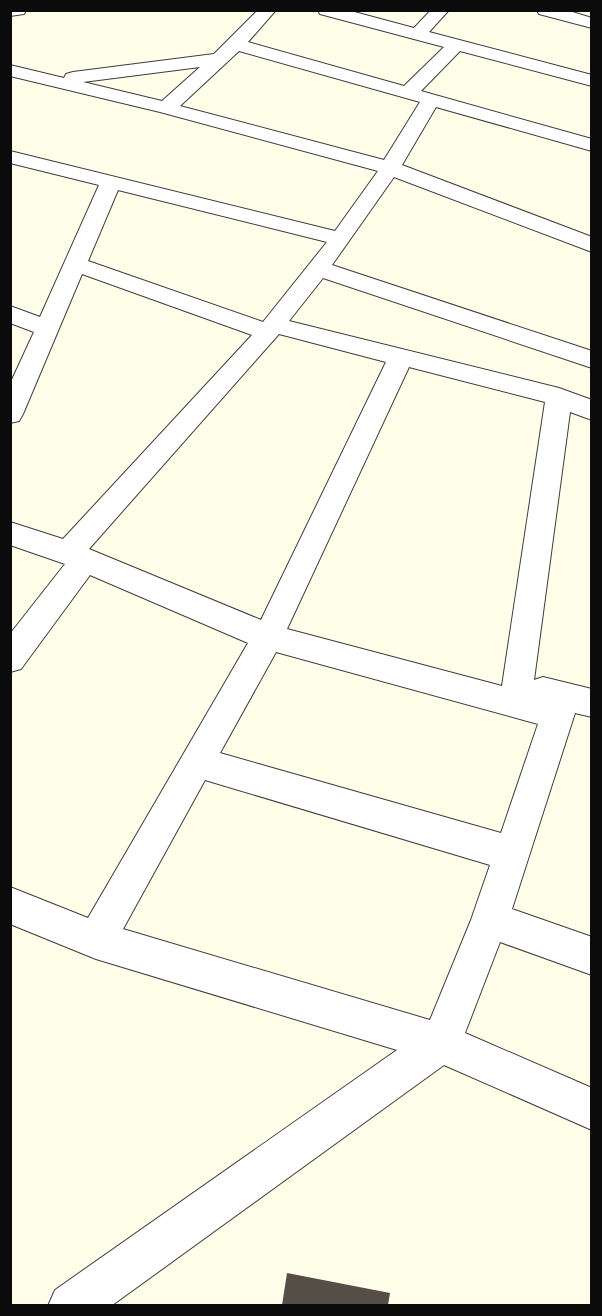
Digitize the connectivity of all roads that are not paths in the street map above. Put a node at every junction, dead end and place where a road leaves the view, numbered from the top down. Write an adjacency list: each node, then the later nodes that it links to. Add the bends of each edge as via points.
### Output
1 (18, 10): 6 (street)
2 (268, 10): 9 (street)
3 (326, 10): 8 (street)
4 (441, 10): 8 (street)
5 (545, 10): 7 (street)
6 (10, 11)
7 (591, 22)
8 (417, 35): 10 (street)
9 (236, 44): 11 (street); 15 (street)
10 (456, 45): 14 (street); 15 (street)
11 (219, 59): 13 (street); 16 (street)
12 (10, 70): 13 (street)
13 (54, 81): 16 (street)
14 (591, 81)
15 (420, 95): 17 (street); 19 (street)
16 (166, 108): 19 (street)
17 (591, 145)
18 (10, 158): 20 (street)
19 (390, 168): 21 (street); 22 (street)
20 (110, 183): 21 (street); 23 (street)
21 (341, 239): 24 (street)
22 (591, 245)
23 (75, 264): 26 (street); 27 (street)
24 (317, 267): 27 (street); 30 (street)
25 (10, 314): 26 (street)
26 (47, 328): 33 (street)
27 (271, 328): 28 (street); 36 (street)
28 (401, 357): 30 (street); 37 (street)
29 (591, 360): 30 (street)
30 (536, 366): 31 (street)
31 (558, 405): 32 (street); 34 (street); 39 (street)
32 (591, 411)
33 (10, 414)
34 (591, 417)
35 (10, 533): 36 (street)
36 (76, 557): 37 (street); 38 (street)
37 (268, 637): 39 (street); 41 (street)
38 (10, 659)
39 (516, 694): 40 (street)
40 (571, 704): 42 (street)
41 (197, 762): 42 (street); 45 (street)
42 (513, 854): 44 (street)
43 (10, 905): 45 (street)
44 (490, 920): 46 (street); 47 (street)
45 (96, 940): 47 (street)
46 (591, 956)
47 (441, 1043): 48 (street); 49 (street)
48 (591, 1109)
49 (71, 1305)

